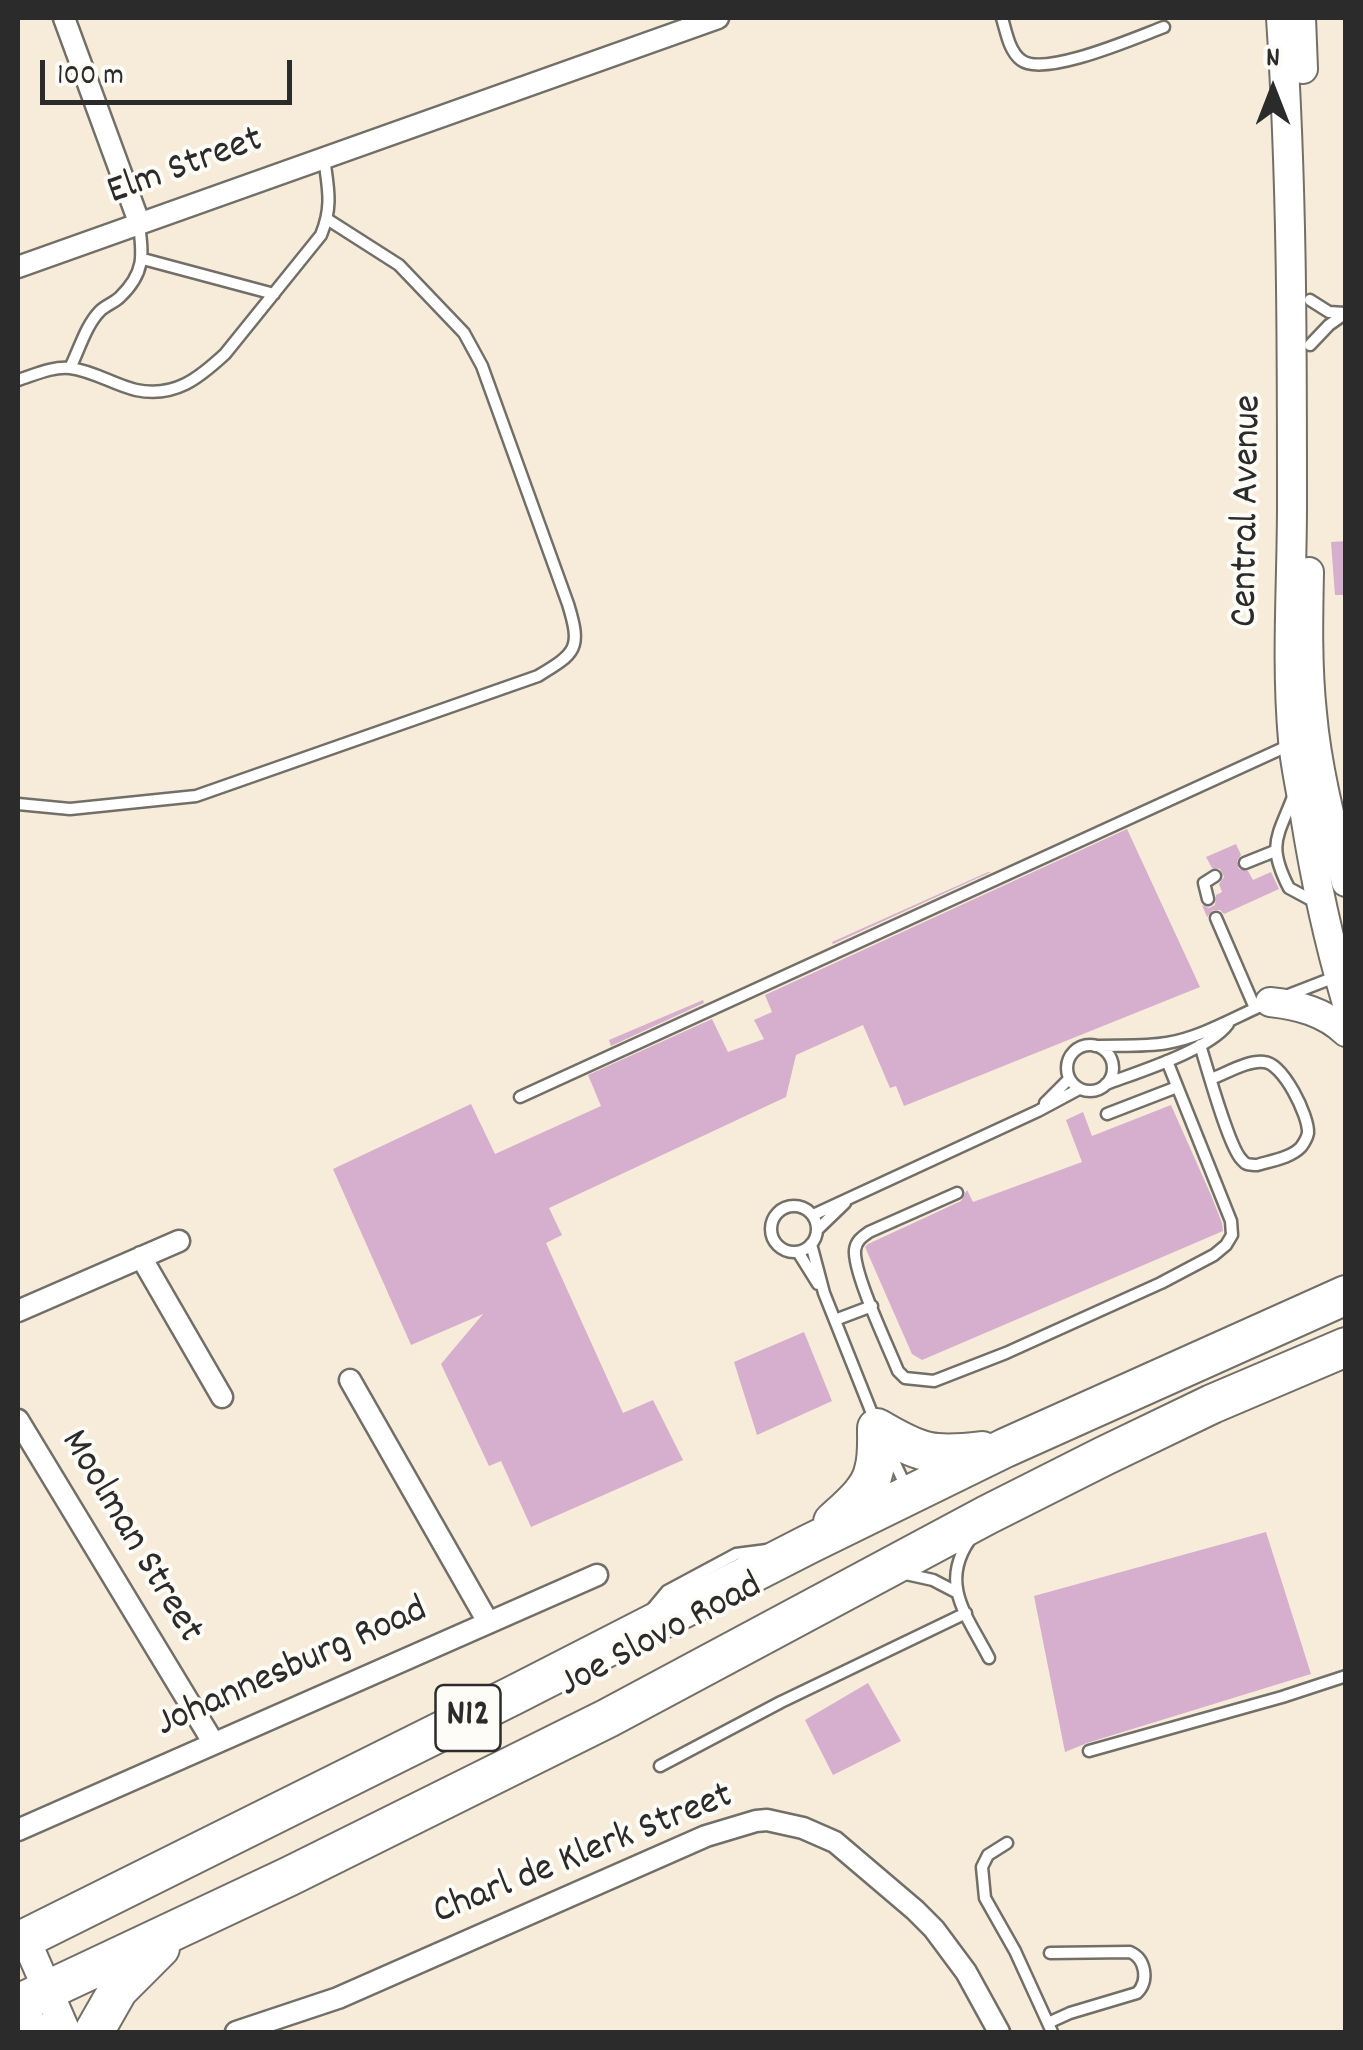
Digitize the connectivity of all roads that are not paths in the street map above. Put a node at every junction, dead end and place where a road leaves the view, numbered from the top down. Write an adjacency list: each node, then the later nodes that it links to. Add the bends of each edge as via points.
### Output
1 (64, 18): 9 (street)
2 (718, 18): 7 (street, Elm Street)
3 (1002, 18): 6 (lane, via 1015,53 1032,65 1090,54)
4 (1281, 18): 15 (street, Central Avenue, via 1292,347)
5 (1300, 18): 18 (street, Central Avenue, via 1310,300 1309,664)
6 (1164, 27)
7 (324, 157): 8 (lane); 9 (street, Elm Street)
8 (328, 219): 12 (lane); 17 (lane, via 399,265 464,332 568,604 575,639 567,658 538,676 196,796 70,809)
9 (139, 222): 10 (lane); 11 (street, Elm Street)
10 (143, 259): 12 (lane); 13 (lane, via 133,282 95,318)
11 (18, 267)
12 (274, 294): 13 (lane, via 225,354 178,389 136,390)
13 (70, 368): 14 (lane)
14 (18, 380)
15 (1293, 744): 16 (street, Central Avenue); 39 (lane)
16 (1299, 782): 19 (lane); 25 (street, Central Avenue)
17 (18, 804)
18 (1333, 831): 21 (lane); 23 (street, Central Avenue)
19 (1275, 851): 20 (lane); 25 (lane, via 1289,888)
20 (1245, 863)
21 (1346, 864)
22 (1215, 876): 24 (lane, via 1204,883)
23 (1346, 882)
24 (1208, 898)
25 (1321, 905): 27 (street, Central Avenue)
26 (1216, 918): 28 (lane)
27 (1343, 983): 28 (lane)
28 (1262, 1005): 29 (lane); 30 (street, via 1316,1012)
29 (1228, 1024): 31 (lane); 32 (lane, via 1166,1043)
30 (1346, 1032)
31 (1200, 1045): 33 (lane); 34 (lane)
32 (1095, 1046): 35 (lane, via 1073,1052); 36 (lane, via 1112,1062)
33 (1166, 1061): 36 (lane); 37 (lane)
34 (1211, 1078): 34 (lane, via 1261,1061 1280,1069 1308,1129 1303,1145 1256,1165 1242,1160)
35 (1069, 1079): 38 (lane); 40 (lane)
36 (1106, 1084): 38 (lane)
37 (1177, 1087): 41 (lane); 53 (lane, via 1232,1221 1232,1235 1214,1256 934,1381 898,1371)
38 (1079, 1089): 40 (lane)
39 (520, 1097)
40 (1038, 1111): 43 (lane)
41 (1107, 1114)
42 (956, 1193): 53 (lane, via 858,1240 855,1253)
43 (850, 1199): 44 (lane); 45 (lane)
44 (812, 1215): 45 (lane); 48 (lane, via 791,1206 774,1218 774,1240)
45 (817, 1230): 47 (lane)
46 (178, 1241): 49 (street)
47 (811, 1244): 48 (lane); 51 (lane)
48 (798, 1252): 51 (lane)
49 (141, 1258): 54 (street); 59 (street)
50 (1346, 1275): 56 (highway)
51 (824, 1293): 55 (lane)
52 (1346, 1295): 56 (highway, Joe Slovo Road / N12)
53 (872, 1306): 55 (lane)
54 (18, 1311)
55 (835, 1320): 61 (lane)
56 (1281, 1325): 62 (highway, Joe Slovo Road / N12)
57 (1334, 1355): 64 (highway, Joe Slovo Road / N12, via 1212,1404)
58 (350, 1380): 70 (street)
59 (222, 1397)
60 (18, 1420): 73 (street, Moolman Street)
61 (878, 1428): 62 (highway, via 932,1454); 63 (lane); 65 (highway, via 872,1478)
62 (1005, 1448): 63 (highway, Joe Slovo Road / N12)
63 (910, 1494): 64 (highway, via 940,1512); 65 (highway, Joe Slovo Road / N12)
64 (986, 1515): 66 (highway, Joe Slovo Road / N12); 68 (lane, via 958,1560)
65 (805, 1546): 79 (highway, Joe Slovo Road / N12)
66 (878, 1574): 68 (lane, via 922,1576); 78 (highway, Joe Slovo Road / N12, via 590,1727)
67 (596, 1575): 70 (street, Johannesburg Road)
68 (956, 1592): 69 (lane)
69 (966, 1613): 71 (lane); 75 (lane)
70 (488, 1622): 73 (street, Johannesburg Road)
71 (988, 1658)
72 (1346, 1676): 74 (lane)
73 (213, 1742): 76 (street, Johannesburg Road)
74 (1089, 1751)
75 (660, 1766)
76 (18, 1830)
77 (1007, 1844): 83 (lane, via 988,1854 982,1867 985,1898)
78 (189, 1924): 81 (highway, Joe Slovo Road / N12); 86 (highway, via 118,1990)
79 (20, 1935): 81 (street)
80 (1050, 1953): 83 (lane, via 1130,1952 1139,1956 1145,1976 1138,1994 1070,2013)
81 (33, 1997): 85 (street)
82 (18, 2028): 84 (highway)
83 (1050, 2028)
84 (36, 2032)
85 (66, 2032)
86 (94, 2032)
87 (236, 2032): 88 (street, Charl de Klerk Street, via 338,1998 706,1836 767,1820 836,1842 915,1910 966,1972)
88 (999, 2032)

